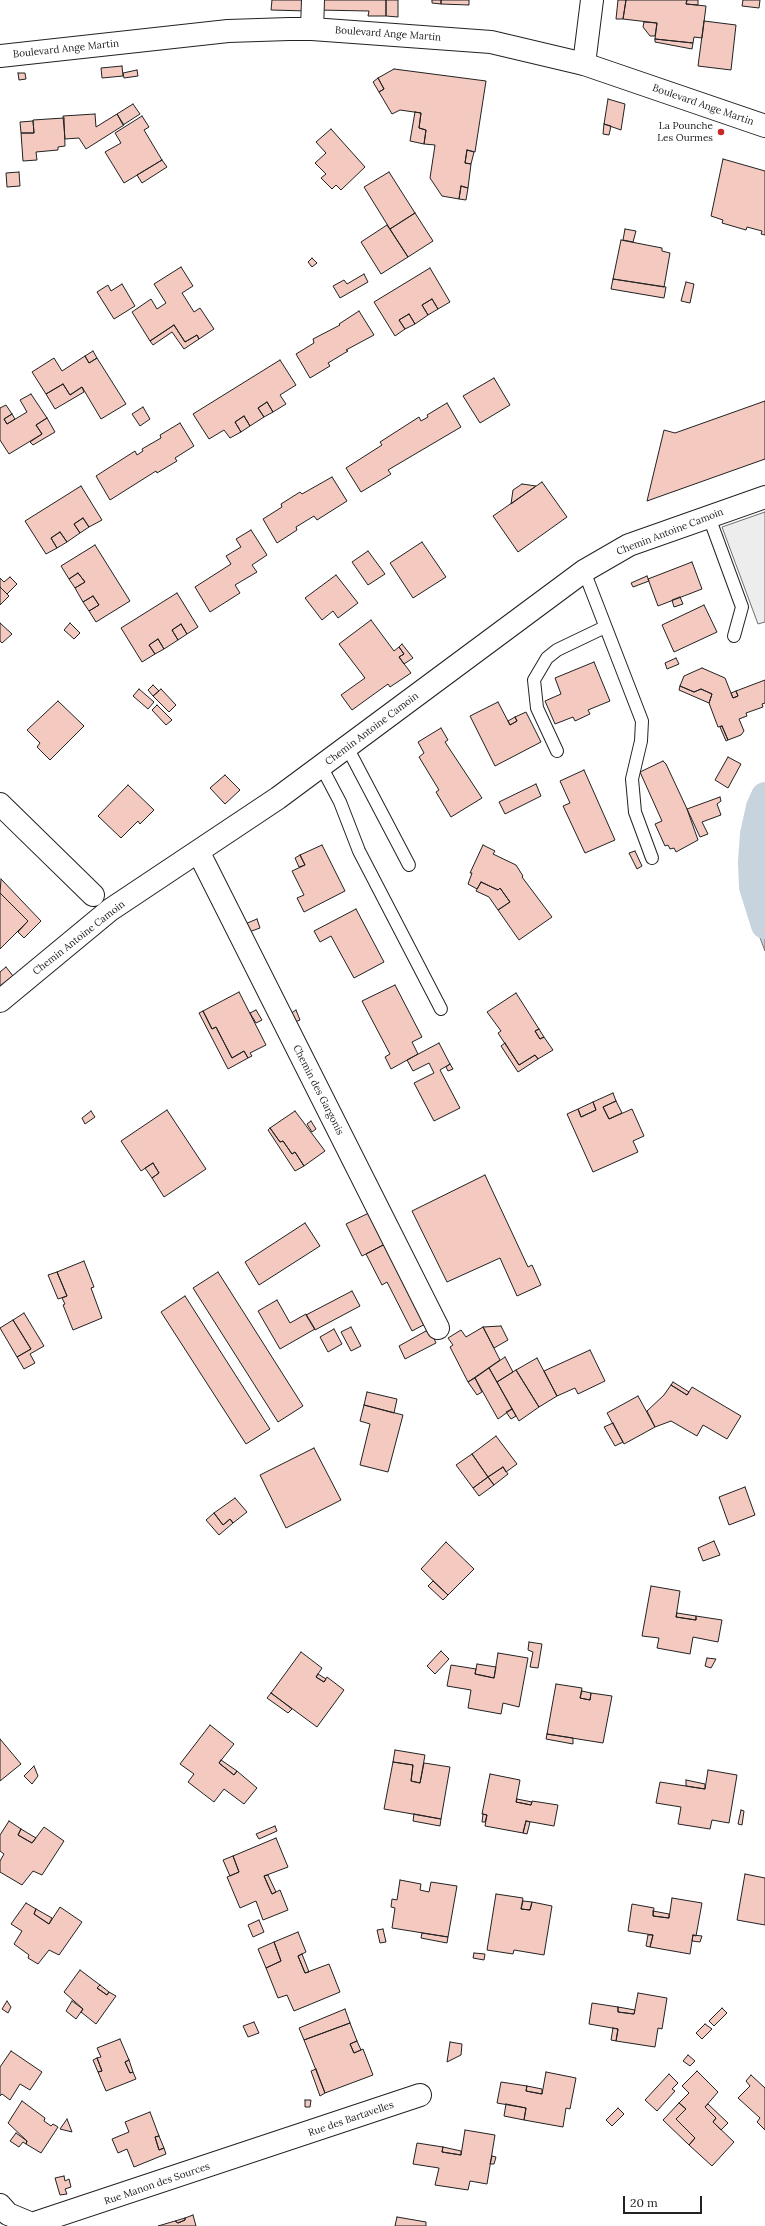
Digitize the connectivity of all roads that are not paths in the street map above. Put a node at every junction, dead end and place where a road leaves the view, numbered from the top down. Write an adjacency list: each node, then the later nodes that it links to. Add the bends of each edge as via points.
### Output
1 (313, 0): 3 (street)
2 (592, 0): 5 (street)
3 (312, 29): 4 (street, Boulevard Ange Martin, via 228,31); 5 (street, Boulevard Ange Martin, via 491,42)
4 (0, 56)
5 (584, 64): 6 (street, Boulevard Ange Martin)
6 (765, 126)
7 (765, 497): 8 (street, Chemin Antoine Camoin)
8 (709, 517): 9 (street, Chemin Antoine Camoin, via 629,545); 11 (lane, via 742,607)
9 (584, 571): 10 (lane); 12 (street, Chemin Antoine Camoin)
10 (605, 627): 13 (lane, via 557,650 548,658 534,680 537,708); 17 (lane, via 642,722 641,741 632,779 635,812)
11 (734, 636)
12 (347, 747): 14 (street, Chemin Antoine Camoin); 18 (lane)
13 (557, 751)
14 (321, 766): 16 (street, Chemin Antoine Camoin); 21 (lane, via 340,802 359,851)
15 (0, 804): 19 (street)
16 (199, 853): 20 (street, Chemin Antoine Camoin, via 110,910); 22 (street, Chemin des Gargonis)
17 (652, 858)
18 (409, 865)
19 (93, 895)
20 (0, 1001)
21 (440, 1009)
22 (438, 1328)
23 (420, 2095): 24 (street, Rue des Bartavelles)
24 (282, 2142): 26 (street, Rue Manon des Sources)
25 (0, 2205): 26 (street, Rue Manon des Sources, via 8,2214)
26 (32, 2225)

